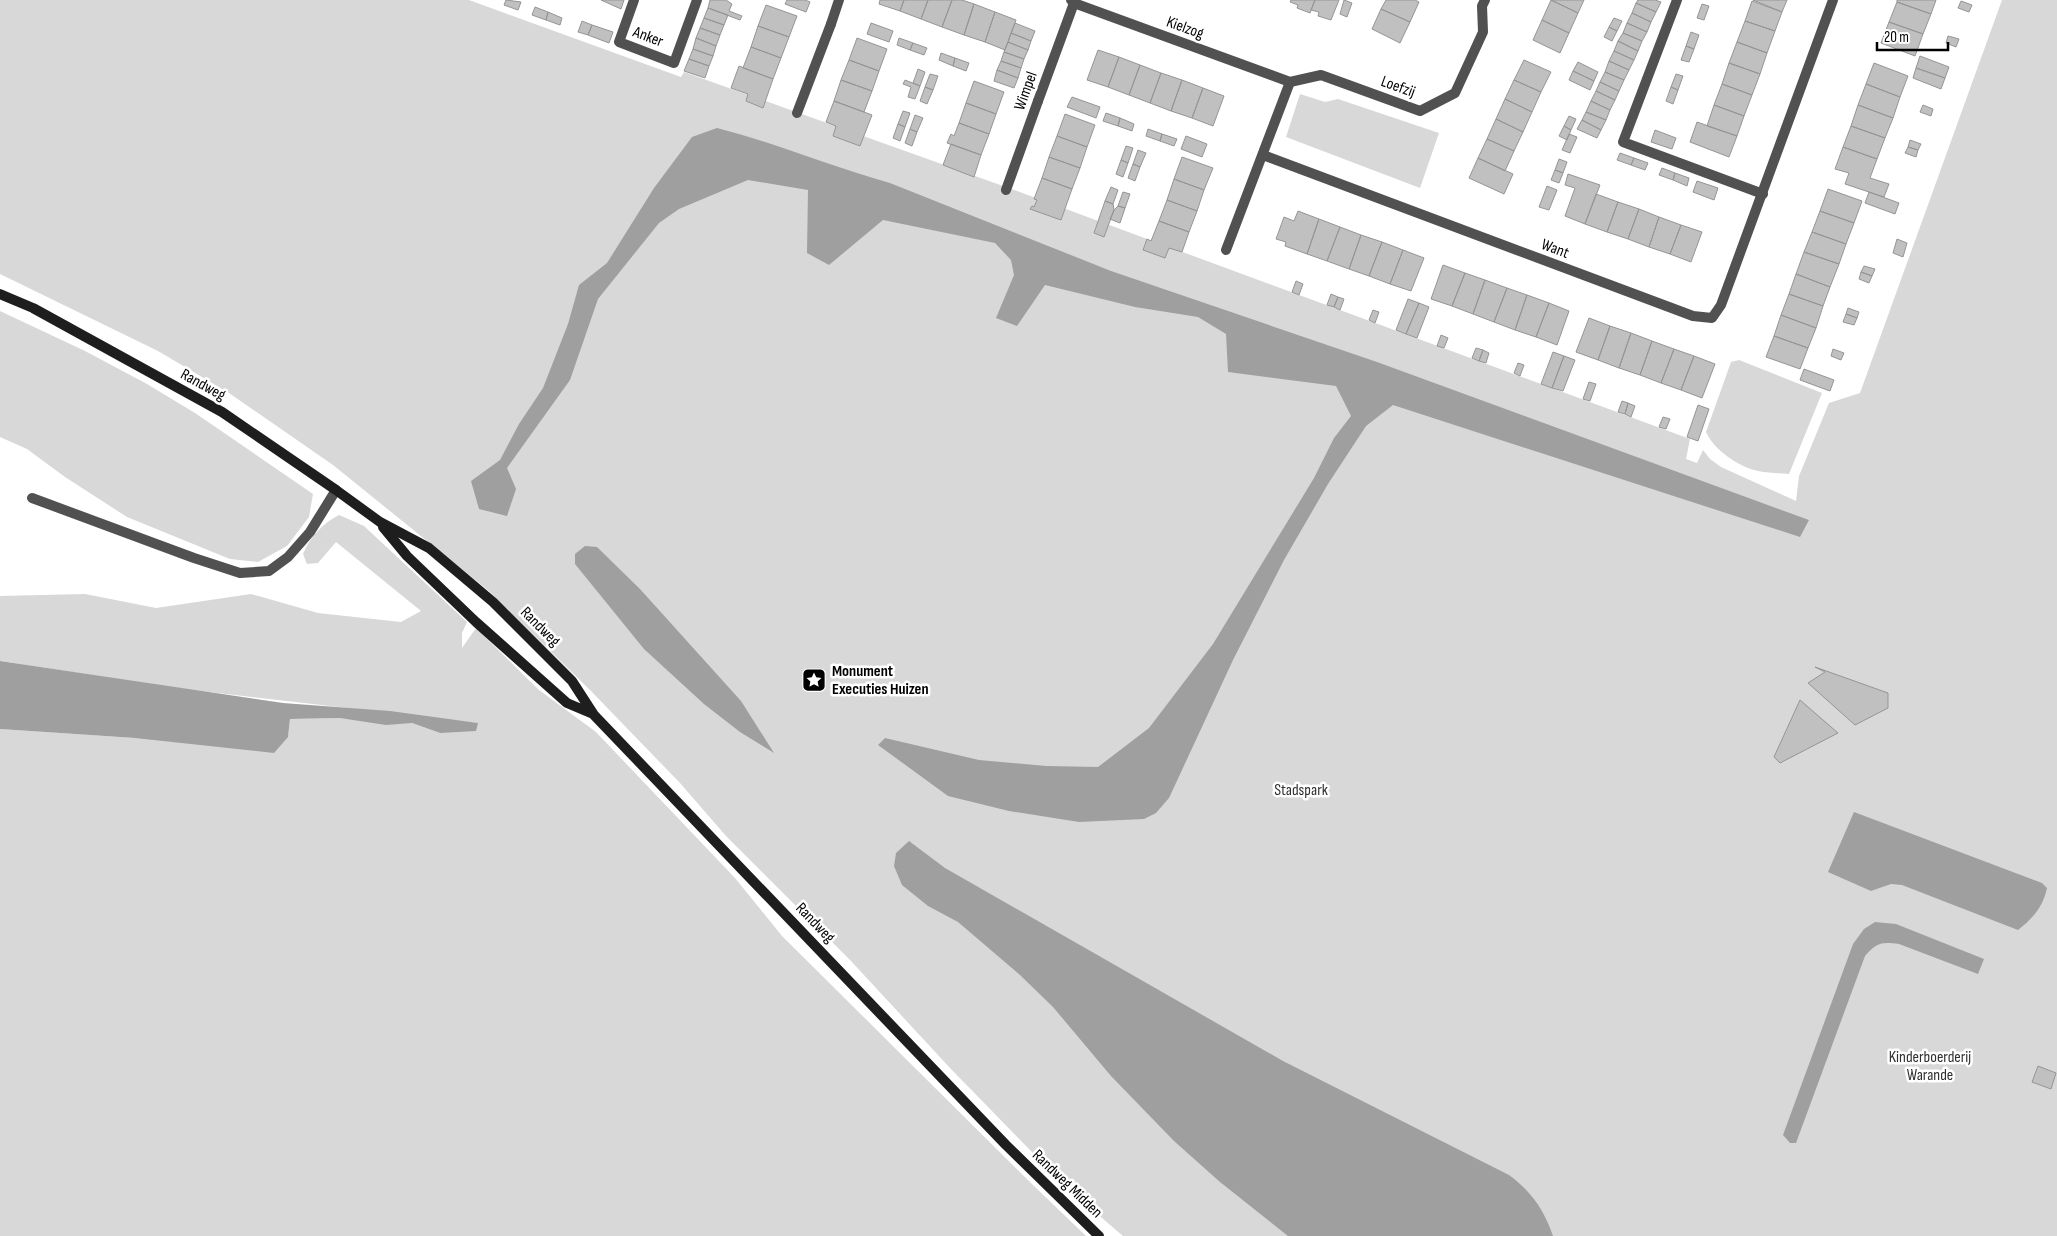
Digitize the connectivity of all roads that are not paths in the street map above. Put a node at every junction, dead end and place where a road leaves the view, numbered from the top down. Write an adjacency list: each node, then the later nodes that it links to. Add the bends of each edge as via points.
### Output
1 (634, 0): 2 (street, Anker, via 619,42 674,63)
2 (697, 0)
3 (839, 0): 9 (street)
4 (1484, 0): 8 (street, Loefzij, via 1483,32 1455,94 1420,110 1321,75)
5 (1677, 0): 12 (street, via 1623,142)
6 (1833, 0): 12 (street, Want)
7 (1072, 2): 8 (street, Kielzog); 11 (street, Wimpel)
8 (1290, 82): 10 (street)
9 (797, 112)
10 (1263, 155): 12 (street, Want, via 1693,316 1712,318 1721,305); 13 (street)
11 (1006, 190)
12 (1763, 194)
13 (1226, 250)
14 (0, 294): 15 (main road, Randweg, via 33,308 222,412)
15 (336, 490): 16 (street, via 310,532 288,557 269,571 240,573); 17 (main road, Randweg)
16 (32, 498)
17 (380, 522): 18 (main road, Randweg, via 407,556 476,622 567,703); 18 (main road, Randweg, via 429,548 493,602 572,681)
18 (594, 715): 19 (main road, Randweg)
19 (1014, 1153): 20 (main road, Randweg Midden)
20 (1099, 1236)

